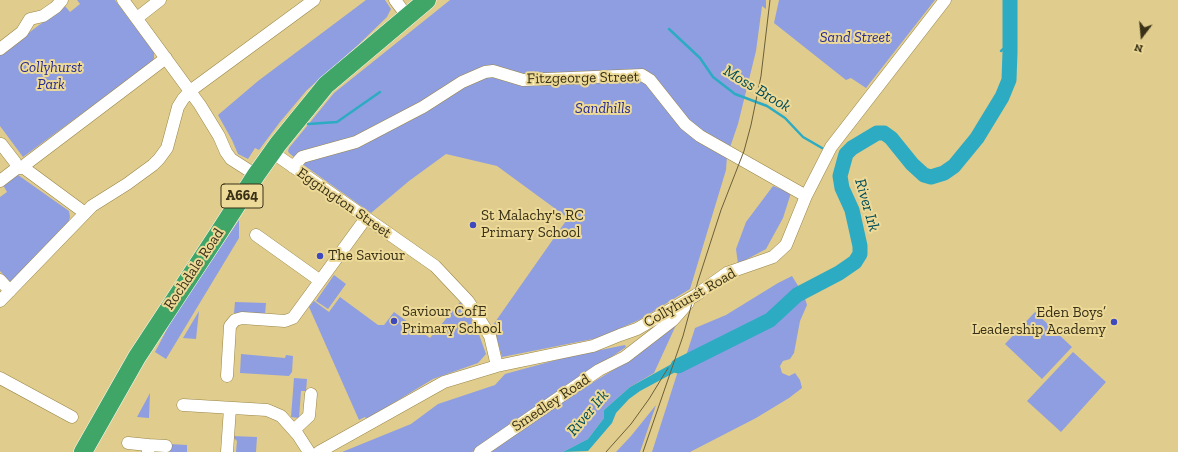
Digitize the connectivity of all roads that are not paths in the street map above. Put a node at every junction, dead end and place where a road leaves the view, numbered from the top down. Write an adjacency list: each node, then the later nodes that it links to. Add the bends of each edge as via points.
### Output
1 (62, 0): 10 (street, via 43,16 30,19 22,32)
2 (123, 0): 9 (street)
3 (160, 0): 9 (street)
4 (395, 0): 8 (street)
5 (427, 0): 8 (highway, Rochdale Road / A664)
6 (945, 0): 19 (street, Collyhurst Road, via 831,147)
7 (309, 1): 12 (street)
8 (407, 16): 14 (highway, Rochdale Road / A664, via 326,85)
9 (137, 18): 11 (street)
10 (0, 49)
11 (166, 58): 12 (street); 16 (street)
12 (190, 91): 17 (street, via 231,159); 20 (street, via 178,107 167,148 160,159)
13 (1, 144): 16 (street)
14 (272, 152): 15 (street, Eggington Street); 17 (highway, Rochdale Road / A664)
15 (293, 167): 19 (street, Fitzgeorge Street, via 302,158 356,142 423,107 462,82 485,72 493,71 523,80 642,75 650,80 685,124 700,136); 21 (street, Eggington Street)
16 (21, 168): 18 (street); 20 (street)
17 (256, 175): 39 (highway, Rochdale Road / A664, via 137,356)
18 (0, 181)
19 (806, 196): 26 (street, Collyhurst Road, via 786,245 773,257 727,273)
20 (85, 213): 25 (street)
21 (366, 218): 24 (street); 28 (street, Eggington Street, via 434,266 468,301 490,336)
22 (256, 235): 24 (street)
23 (0, 280): 25 (street)
24 (319, 280): 29 (street, via 293,318 285,321 242,318 235,320 230,326)
25 (10, 291): 27 (street)
26 (696, 295): 28 (street, Collyhurst Road, via 637,329 593,346); 43 (street, Smedley Road, via 673,320 625,357 599,370)
27 (0, 301)
28 (497, 366): 42 (street, Collyhurst Road, via 444,382)
29 (227, 376)
30 (0, 378): 34 (street)
31 (311, 394): 35 (street, via 309,416)
32 (183, 405): 33 (street)
33 (230, 408): 35 (street, via 267,410 281,416); 40 (street)
34 (72, 417)
35 (294, 430): 41 (street)
36 (128, 443): 38 (street)
37 (166, 446): 38 (street)
38 (148, 449)
39 (83, 452)
40 (227, 452)
41 (309, 452)
42 (319, 452)
43 (480, 452)

